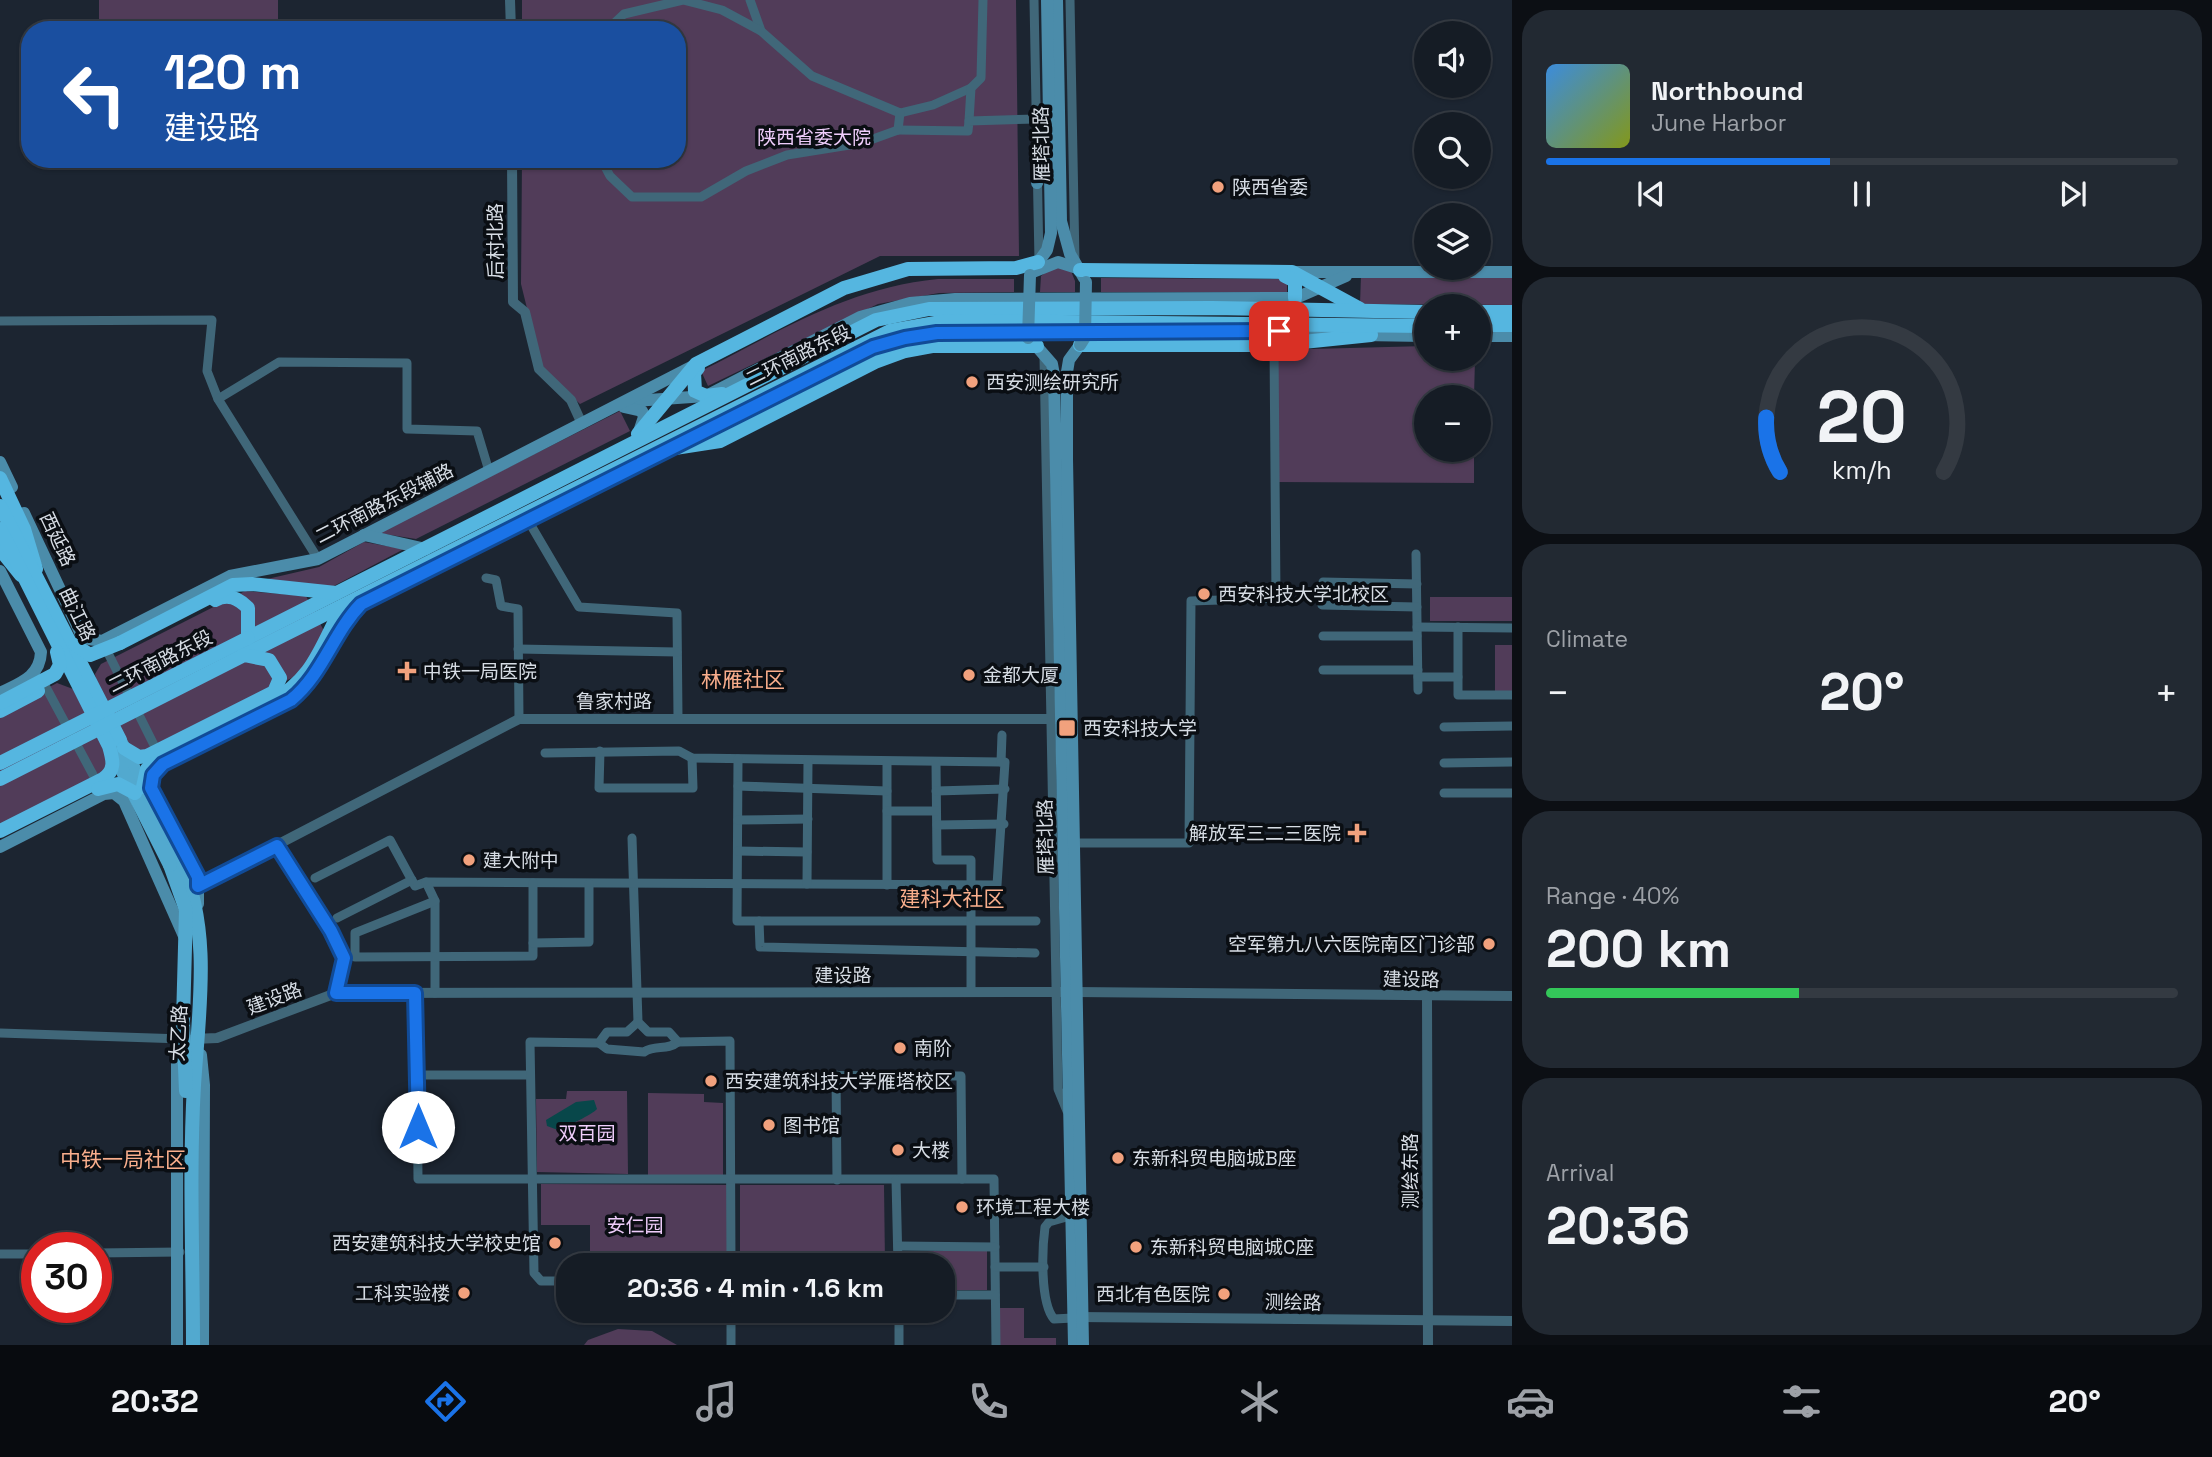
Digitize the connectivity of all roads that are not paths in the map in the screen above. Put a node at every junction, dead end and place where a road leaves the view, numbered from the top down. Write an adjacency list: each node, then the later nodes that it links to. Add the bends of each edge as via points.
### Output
1 (510, 0): 8 (street)
2 (750, 0): 10 (street)
3 (983, 0): 11 (street, via 981,78)
4 (1034, 0): 13 (street)
5 (1048, 0): 16 (main road, 雁塔北路)
6 (1057, 0): 21 (main road, 雁塔北路, via 1061,221)
7 (1070, 0): 21 (street)
8 (511, 21)
9 (617, 21): 10 (street, via 624,14 683,0 722,10)
10 (761, 31): 12 (street, via 812,76)
11 (971, 88): 12 (street); 14 (street)
12 (900, 113): 15 (street)
13 (1036, 119): 14 (street); 19 (street)
14 (969, 121): 15 (street, via 968,131)
15 (898, 130): 18 (street, via 862,143 787,155 746,171 701,197 632,197)
16 (1049, 150): 19 (main road); 20 (main road, 雁塔北路, via 1051,233 1047,250)
17 (512, 168): 48 (street, 后村北路, via 513,302 525,312 539,369 571,400)
18 (606, 168)
19 (1037, 183): 20 (street)
20 (1034, 268): 21 (main road, via 1058,262); 40 (main road, bridge); 43 (highway, via 908,269 867,279); 44 (highway, via 922,274 855,290 698,368 695,391)
21 (1080, 271): 22 (highway); 26 (highway, via 1100,276 1289,276 1295,281); 41 (main road, 雁塔北路, bridge, via 1085,337)
22 (1292, 272): 23 (main road); 25 (highway)
23 (1363, 272): 24 (main road); 25 (main road)
24 (1512, 272)
25 (1318, 287): 26 (main road); 28 (highway)
26 (1295, 298): 27 (main road); 44 (main road, via 910,303 845,324)
27 (1274, 310): 28 (highway); 44 (highway, via 929,309 876,320)
28 (1364, 311): 29 (highway)
29 (1414, 312)
30 (1491, 312): 31 (highway)
31 (1512, 312)
32 (0, 321): 45 (street, via 212,320 207,371)
33 (1512, 325): 35 (highway)
34 (1414, 326): 49 (highway, 二环南路东段, via 976,321 915,325 890,331)
35 (1491, 326)
36 (1371, 335): 37 (main road); 42 (highway); 49 (main road, via 1279,331 921,335 860,353)
37 (1414, 336)
38 (1491, 336): 39 (main road)
39 (1512, 336)
40 (1035, 344): 49 (highway, via 929,341 891,350 721,435); 51 (highway, via 932,346 905,351 720,441); 99 (main road, 雁塔北路, via 1052,364 1054,375)
41 (1080, 345): 42 (highway); 99 (main road, 雁塔北路, via 1067,372)
42 (1274, 345): 135 (street, via 1276,598 1191,601 1189,843)
43 (696, 364): 46 (highway); 47 (main road, 二环南路东段辅路)
44 (718, 394): 46 (main road); 50 (highway); 53 (highway)
45 (218, 399): 55 (street, via 279,362 407,363 407,429 477,431); 64 (street)
46 (667, 399): 47 (main road); 50 (highway)
47 (622, 404): 48 (main road, 二环南路东段辅路); 50 (main road, via 642,411)
48 (582, 424): 55 (main road, 二环南路东段辅路)
49 (714, 424): 51 (main road); 52 (highway, 二环南路东段)
50 (639, 433): 53 (highway)
51 (676, 447): 52 (highway); 58 (main road)
52 (646, 452): 70 (highway, 二环南路东段)
53 (606, 456): 62 (highway)
54 (0, 462): 79 (main road, 西延路)
55 (489, 471): 60 (main road, 二环南路东段辅路)
56 (0, 478): 67 (highway, bridge, via 24,529)
57 (0, 506): 67 (highway, 曲江路, bridge)
58 (529, 522): 72 (main road); 84 (street, via 579,607 677,613)
59 (0, 529): 67 (highway, 曲江路, bridge)
60 (364, 535): 62 (main road); 64 (main road, 二环南路东段辅路)
61 (0, 548): 67 (highway, bridge)
62 (426, 549): 71 (highway)
63 (1416, 554): 69 (street)
64 (318, 559): 81 (main road, 二环南路东段辅路, via 230,576)
65 (0, 571): 83 (main road)
66 (486, 578): 82 (street, via 496,580 501,606 518,609)
67 (32, 579): 79 (highway, 曲江路, bridge)
68 (1323, 582): 69 (street)
69 (1417, 584): 74 (street)
70 (374, 590): 71 (highway, 二环南路东段); 72 (main road)
71 (340, 600): 79 (highway, bridge, via 252,584 233,585 99,652 83,653); 80 (highway, 二环南路东段); 85 (highway, 二环南路东段); 122 (highway, bridge, via 304,679 292,691 150,764)
72 (361, 604): 115 (main road, via 345,620 300,693)
73 (1322, 605): 74 (street)
74 (1417, 607): 77 (street)
75 (1458, 627): 76 (street); 77 (street); 90 (street)
76 (1512, 628)
77 (1417, 631): 78 (street); 88 (street)
78 (1323, 635)
79 (68, 637): 81 (main road); 83 (street); 89 (highway, 曲江路, bridge); 92 (highway, 曲江路, bridge); 95 (highway, bridge, via 55,674)
80 (248, 638): 89 (highway, via 248,607 239,599 223,596 95,664); 113 (highway, 二环南路东段, bridge)
81 (102, 640): 115 (street)
82 (518, 649): 84 (street); 98 (street)
83 (41, 652): 87 (main road)
84 (677, 652): 97 (street)
85 (244, 655): 103 (highway, bridge, via 270,660 280,678 274,692 147,756 139,757); 116 (highway, 二环南路东段, bridge)
86 (1323, 670): 88 (street)
87 (36, 671): 93 (main road); 125 (street)
88 (1418, 674): 90 (street); 91 (street)
89 (88, 677): 103 (highway, 曲江路, bridge)
90 (1458, 677): 94 (street, via 1458,695)
91 (1418, 690)
92 (82, 691): 96 (highway, via 56,681); 103 (highway, 曲江路, bridge)
93 (0, 693)
94 (1512, 695)
95 (0, 703)
96 (0, 710)
97 (678, 718): 98 (street, 鲁家村路); 99 (street, 鲁家村路)
98 (519, 719): 137 (street, 鲁家村路)
99 (1061, 719): 135 (main road, 雁塔北路); 164 (main road, 雁塔北路)
100 (1512, 726): 101 (street)
101 (1444, 727)
102 (1002, 735): 111 (street)
103 (118, 745): 122 (main road, 太乙路, bridge); 132 (highway, bridge, via 110,774)
104 (600, 751): 105 (street); 106 (street, via 679,751); 106 (street, via 599,788 693,788)
105 (545, 753)
106 (692, 758): 107 (street)
107 (738, 759): 108 (street); 117 (street)
108 (808, 761): 109 (street); 118 (street)
109 (887, 762): 110 (street); 121 (street)
110 (936, 762): 111 (street); 120 (street)
111 (1001, 762): 119 (street, via 1005,762)
112 (1512, 762): 114 (street)
113 (0, 763)
114 (1444, 763)
115 (163, 764): 122 (main road)
116 (0, 779)
117 (738, 786): 118 (street); 129 (street)
118 (808, 787): 121 (street); 128 (street)
119 (1005, 789): 120 (street); 130 (street)
120 (936, 790): 127 (street)
121 (887, 791): 126 (street)
122 (138, 792): 125 (main road); 134 (highway, bridge, via 110,783); 140 (main road, 太乙路, bridge); 151 (main road, via 198,877); 158 (main road)
123 (1444, 793): 124 (street)
124 (1512, 793)
125 (104, 794): 136 (main road)
126 (887, 811): 127 (street); 149 (street)
127 (936, 811): 131 (street)
128 (808, 819): 129 (street); 139 (street)
129 (738, 820): 138 (street)
130 (1004, 824): 131 (street); 150 (street, via 997,885)
131 (937, 825): 150 (street, via 937,860 971,860)
132 (0, 831)
133 (632, 838): 146 (street)
134 (0, 839)
135 (1074, 843): 164 (main road, 雁塔北路)
136 (0, 846)
137 (277, 846): 151 (street, 鲁家村路); 165 (street, via 344,958)
138 (738, 852): 139 (street); 147 (street)
139 (807, 852): 148 (street)
140 (175, 863): 153 (main road, 太乙路); 158 (main road, 太乙路, via 186,910)
141 (315, 878): 142 (street, via 390,839)
142 (412, 880): 143 (street, via 415,886); 154 (street)
143 (426, 882): 144 (street); 152 (street)
144 (533, 883): 145 (street); 159 (street)
145 (589, 884): 146 (street); 159 (street, via 589,942)
146 (633, 884): 147 (street); 168 (street)
147 (737, 884): 148 (street); 155 (street, via 737,921)
148 (807, 884): 149 (street)
149 (887, 885): 150 (street)
150 (971, 885): 156 (street)
151 (198, 886): 153 (main road)
152 (435, 901): 162 (street); 162 (street, via 355,933 355,957)
153 (198, 908): 175 (main road, 太乙路)
154 (337, 918)
155 (759, 921): 156 (street); 160 (street, via 760,947)
156 (971, 921): 157 (street); 160 (street)
157 (1036, 921)
158 (185, 937): 176 (main road, 太乙路)
159 (533, 943): 162 (street, via 533,956)
160 (971, 951): 161 (street); 163 (street)
161 (1035, 953)
162 (435, 957): 167 (street)
163 (971, 992): 164 (street, 建设路); 168 (street, 建设路)
164 (1066, 992): 170 (street, 建设路); 190 (main road, 雁塔北路); 204 (main road, 雁塔北路)
165 (336, 993): 166 (street, 建设路); 175 (street, 建设路, via 218,1038)
166 (415, 993): 167 (street, 建设路); 181 (street)
167 (435, 993): 168 (street, 建设路)
168 (635, 993): 171 (street)
169 (1512, 996): 170 (street, 建设路)
170 (1427, 997): 205 (street, 测绘东路)
171 (638, 1022): 172 (street); 173 (street)
172 (627, 1032): 178 (street, via 607,1032); 179 (street)
173 (648, 1032): 177 (street, via 669,1032); 180 (street)
174 (0, 1033): 176 (street)
175 (200, 1038): 176 (street, 建设路); 211 (main road, 太乙路, via 194,1085); 212 (main road, via 204,1085)
176 (183, 1039): 193 (main road, 太乙路)
177 (678, 1042): 180 (street, via 670,1048); 183 (street, via 730,1041)
178 (599, 1043): 179 (street, via 607,1049); 182 (street, via 530,1042)
179 (627, 1048): 180 (street, via 632,1052)
180 (648, 1049)
181 (417, 1075): 182 (street); 185 (street, via 418,1179)
182 (530, 1075): 185 (street)
183 (730, 1075): 184 (street); 186 (street)
184 (836, 1075): 187 (street); 189 (street, via 961,1076)
185 (532, 1177): 186 (street); 201 (street, via 534,1273 541,1281)
186 (731, 1180): 187 (street); 195 (street)
187 (837, 1180): 188 (street)
188 (896, 1180): 189 (street); 191 (street)
189 (962, 1180): 192 (street, via 994,1179)
190 (1070, 1216): 200 (street, via 1045,1227); 204 (main road, 雁塔北路)
191 (898, 1246): 192 (street); 196 (street)
192 (995, 1247): 199 (street)
193 (182, 1252): 194 (street); 209 (main road); 210 (main road, 太乙路)
194 (112, 1253)
195 (731, 1253)
196 (898, 1253)
197 (0, 1254): 198 (street)
198 (21, 1254)
199 (995, 1266): 200 (street); 202 (street)
200 (1044, 1267): 204 (street, via 1050,1314 1054,1319)
201 (556, 1281)
202 (995, 1294): 203 (street); 215 (street)
203 (955, 1295)
204 (1078, 1317): 205 (street, 测绘路); 216 (main road, 雁塔北路); 217 (main road, 雁塔北路)
205 (1429, 1320): 206 (street, 测绘路); 218 (street, 测绘东路)
206 (1512, 1321)
207 (731, 1323): 213 (street)
208 (899, 1323): 214 (street)
209 (177, 1345)
210 (185, 1345)
211 (193, 1345)
212 (203, 1345)
213 (731, 1345)
214 (899, 1345)
215 (996, 1345)
216 (1074, 1345)
217 (1083, 1345)
218 (1428, 1345)

